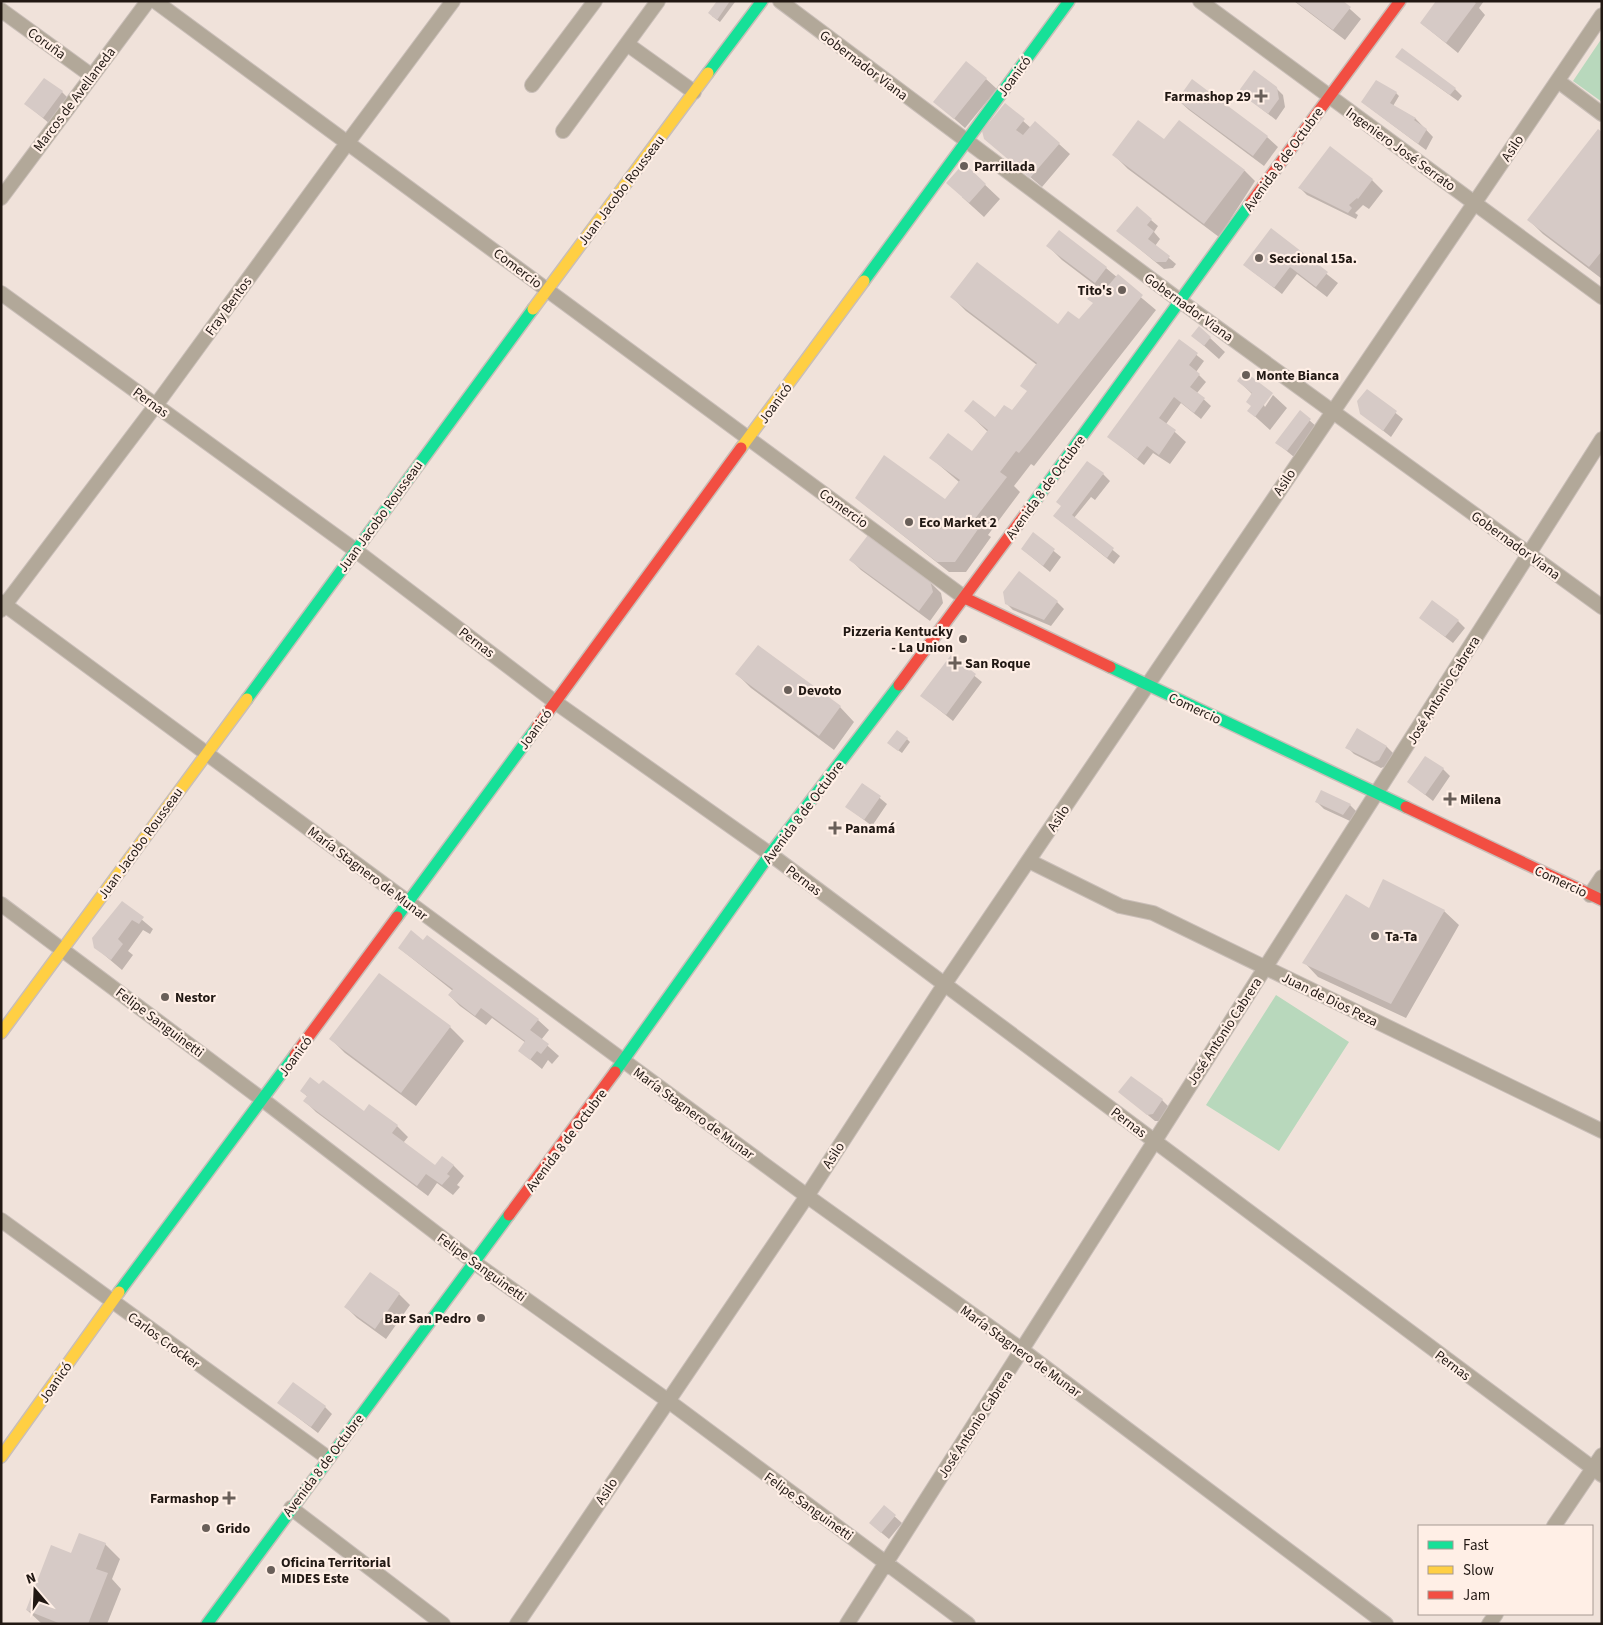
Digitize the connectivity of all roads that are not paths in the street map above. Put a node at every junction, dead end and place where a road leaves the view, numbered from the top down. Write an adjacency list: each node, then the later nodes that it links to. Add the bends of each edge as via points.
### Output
1 (148, 1): 14 (street, Marcos de Avellaneda)
2 (155, 1): 22 (street, Comercio)
3 (453, 1): 22 (street, Fray Bentos)
4 (595, 1): 16 (street)
5 (658, 1): 13 (street)
6 (762, 1): 17 (street, Juan Jacobo Rousseau)
7 (780, 1): 21 (street, Gobernador Viana)
8 (1069, 1): 21 (street, Joanicó)
9 (1200, 1): 18 (street, Ingeniero José Serrato)
10 (1400, 1): 18 (street, Avenida 8 de Octubre)
11 (1, 10): 14 (street, Coruña)
12 (1602, 15): 15 (street, Asilo)
13 (627, 44): 17 (street); 20 (street)
14 (92, 76): 23 (street, Marcos de Avellaneda)
15 (1558, 82): 19 (street); 24 (street, Asilo)
16 (532, 85)
17 (694, 92): 25 (street, Juan Jacobo Rousseau)
18 (1329, 96): 24 (street, Ingeniero José Serrato); 28 (street, Avenida 8 de Octubre)
19 (1602, 114)
20 (563, 131)
21 (966, 141): 28 (street, Gobernador Viana); 31 (street, Joanicó)
22 (348, 142): 25 (street, Comercio); 29 (street, Fray Bentos)
23 (1, 198)
24 (1474, 203): 27 (street, Ingeniero José Serrato); 30 (street, Asilo)
25 (547, 290): 31 (street, Comercio); 33 (street, Juan Jacobo Rousseau)
26 (1, 293): 29 (street, Pernas)
27 (1602, 297)
28 (1179, 300): 30 (street, Gobernador Viana); 35 (street, Avenida 8 de Octubre)
29 (156, 405): 33 (street, Pernas); 36 (street, Fray Bentos)
30 (1332, 411): 34 (street, Gobernador Viana); 38 (street, Asilo)
31 (749, 438): 35 (street, Comercio); 39 (street, Joanicó)
32 (1602, 439): 34 (street, José Antonio Cabrera)
33 (355, 550): 39 (street, Pernas); 40 (street, Juan Jacobo Rousseau)
34 (1529, 555): 37 (street, Gobernador Viana); 41 (street, José Antonio Cabrera)
35 (965, 598): 38 (street, Comercio); 42 (street, Avenida 8 de Octubre)
36 (2, 606): 40 (street, María Stagnero de Munar)
37 (1602, 607)
38 (1148, 686): 41 (street, Comercio); 43 (street, Asilo)
39 (555, 702): 42 (street, Pernas); 46 (street, Joanicó)
40 (206, 753): 46 (street, María Stagnero de Munar); 48 (street, Juan Jacobo Rousseau)
41 (1377, 794): 45 (street, Comercio); 49 (street, José Antonio Cabrera)
42 (770, 854): 50 (street, Pernas); 52 (street, Avenida 8 de Octubre)
43 (1029, 861): 49 (street, Juan de Dios Peza, via 1120,906 1153,913); 50 (street, Asilo)
44 (1602, 877): 45 (street)
45 (1596, 898)
46 (408, 903): 52 (street, María Stagnero de Munar); 53 (street, Joanicó)
47 (1, 904): 48 (street, Felipe Sanguinetti)
48 (63, 949): 51 (street, Juan Jacobo Rousseau); 53 (street, Felipe Sanguinetti)
49 (1265, 967): 54 (street, Juan de Dios Peza); 55 (street, José Antonio Cabrera)
50 (944, 985): 55 (street, Pernas); 56 (street, Asilo)
51 (1, 1033)
52 (624, 1061): 56 (street, María Stagnero de Munar); 58 (street, Avenida 8 de Octubre)
53 (263, 1100): 58 (street, Felipe Sanguinetti); 59 (street, Joanicó)
54 (1602, 1131)
55 (1153, 1140): 60 (street, José Antonio Cabrera); 65 (street, Pernas)
56 (807, 1196): 60 (street, María Stagnero de Munar); 61 (street, Asilo)
57 (1, 1220): 59 (street, Carlos Crocker)
58 (475, 1263): 61 (street, Felipe Sanguinetti); 64 (street, Avenida 8 de Octubre)
59 (112, 1302): 63 (street, Joanicó); 64 (street, Carlos Crocker)
60 (1022, 1350): 68 (street, José Antonio Cabrera); 74 (street, María Stagnero de Munar)
61 (667, 1400): 68 (street, Felipe Sanguinetti); 71 (street, Asilo)
62 (1602, 1455): 65 (street)
63 (1, 1457)
64 (328, 1458): 66 (street, Avenida 8 de Octubre)
65 (1597, 1472): 67 (street)
66 (291, 1508): 69 (street, Avenida 8 de Octubre); 70 (street)
67 (1555, 1525)
68 (886, 1562): 72 (street, José Antonio Cabrera); 73 (street, Felipe Sanguinetti)
69 (208, 1624)
70 (442, 1624)
71 (517, 1624)
72 (847, 1624)
73 (968, 1624)
74 (1386, 1624)

